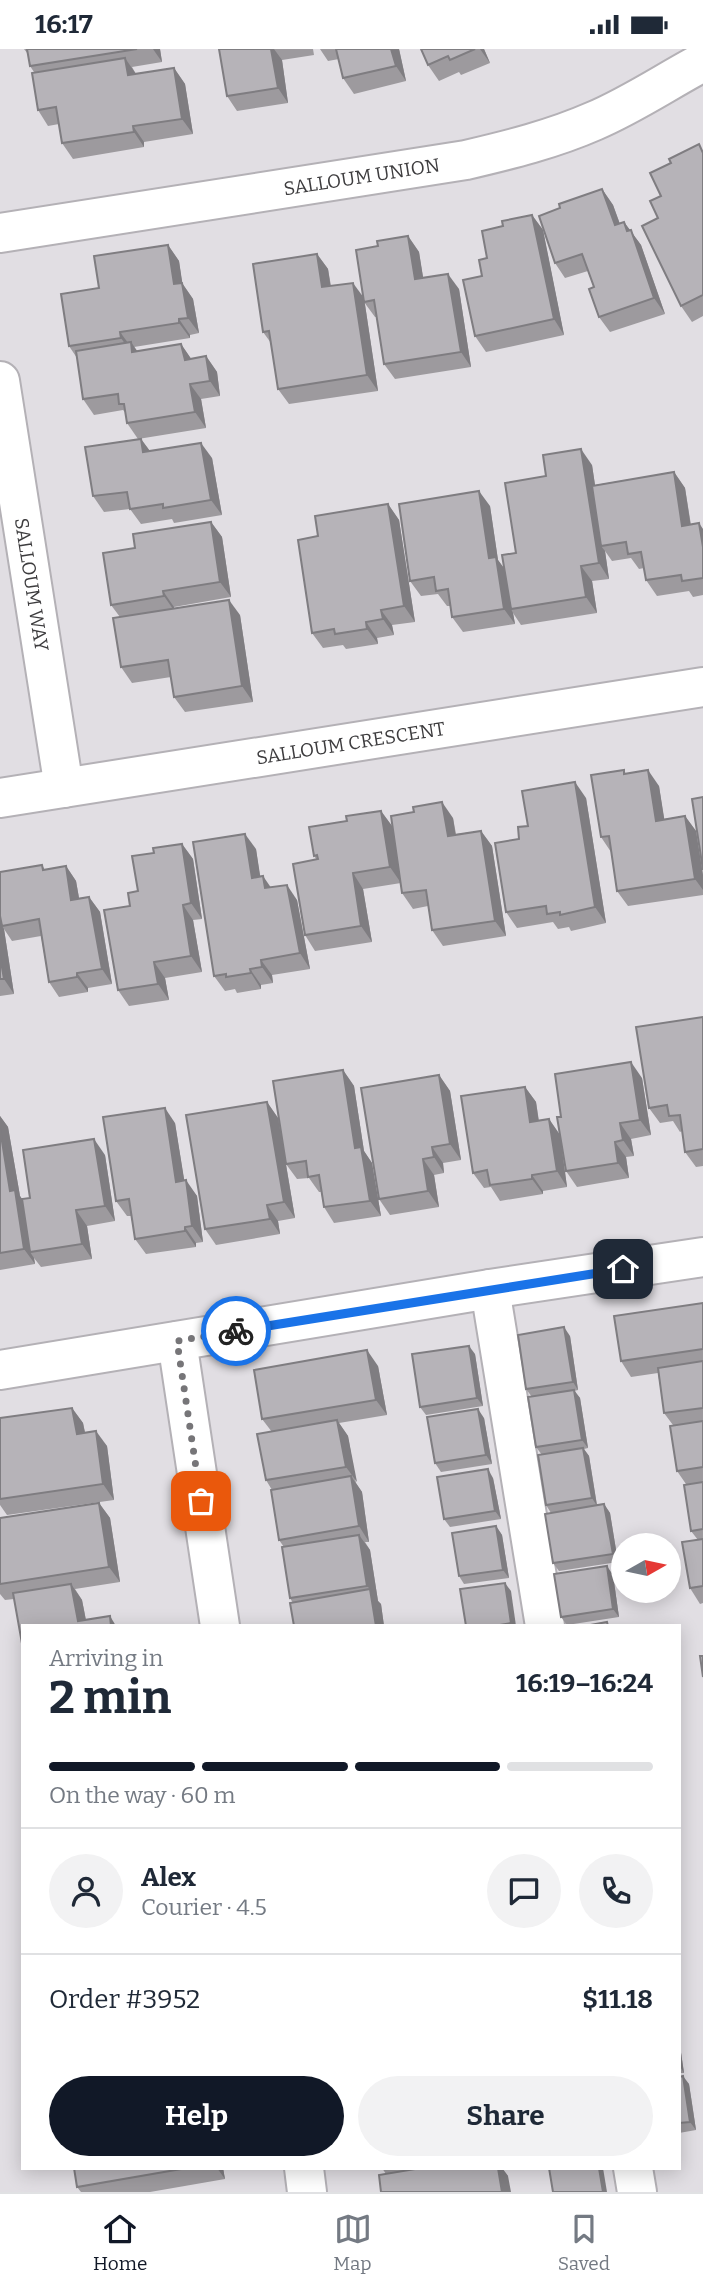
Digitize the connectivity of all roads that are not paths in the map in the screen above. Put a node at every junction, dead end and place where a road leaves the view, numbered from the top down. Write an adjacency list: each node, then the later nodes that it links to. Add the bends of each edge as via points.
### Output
1 (703, 62): 2 (street, SALLOUM UNION, via 597,121 500,152)
2 (0, 233)
3 (0, 381): 5 (street, SALLOUM WAY)
4 (703, 687): 5 (street, SALLOUM CRESCENT)
5 (64, 788): 6 (street, SALLOUM CRESCENT)
6 (0, 799)
7 (703, 1257): 8 (street)
8 (490, 1289): 9 (street); 12 (street)
9 (177, 1341): 10 (street); 11 (street)
10 (0, 1370)
11 (220, 1624)
12 (545, 1624)
13 (304, 2170): 15 (street)
14 (633, 2170): 16 (street)
15 (307, 2192)
16 (637, 2192)

